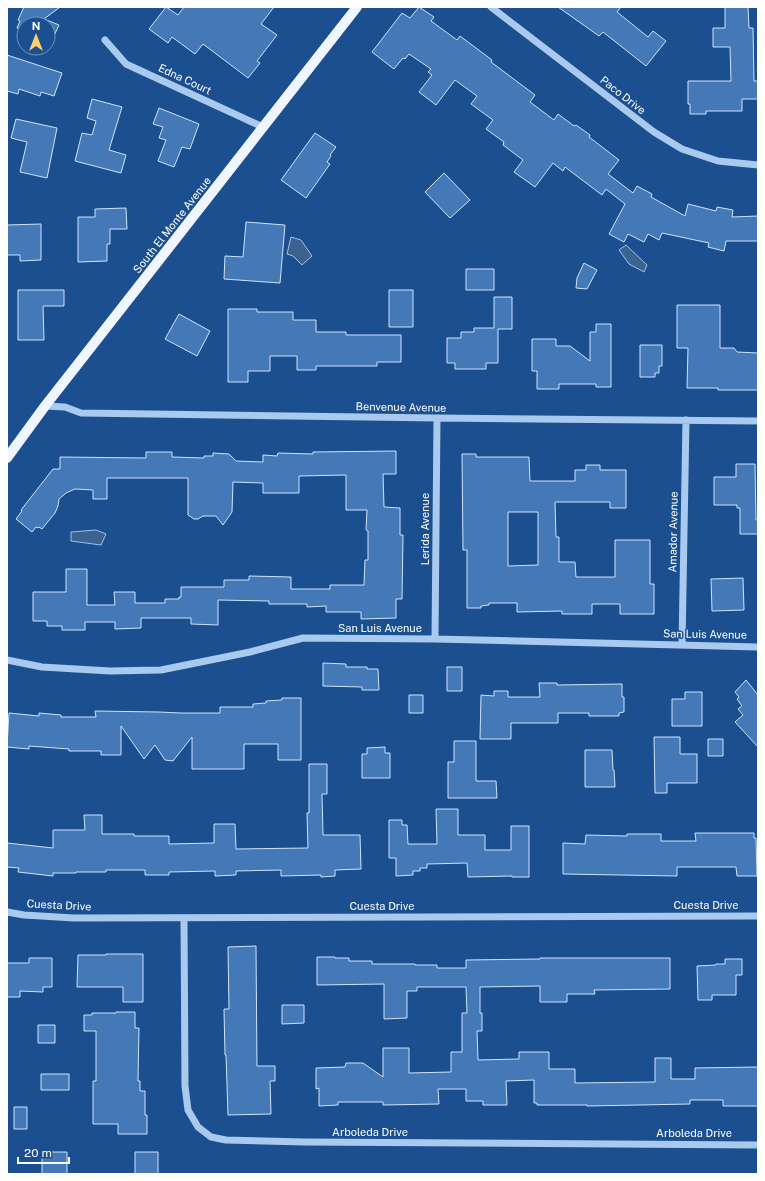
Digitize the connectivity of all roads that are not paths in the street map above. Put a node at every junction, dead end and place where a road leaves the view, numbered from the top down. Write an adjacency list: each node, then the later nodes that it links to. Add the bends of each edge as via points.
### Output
1 (357, 7): 4 (main road, South El Monte Avenue)
2 (491, 7): 5 (street, Paco Drive, via 659,136 682,149 718,161)
3 (106, 40): 4 (street, Edna Court, via 126,64)
4 (263, 127): 6 (main road, South El Monte Avenue)
5 (758, 165)
6 (45, 406): 7 (street, Benvenue Avenue, via 65,407 81,413); 10 (main road, South El Monte Avenue)
7 (437, 418): 8 (street, Benvenue Avenue); 11 (street, Lerida Avenue)
8 (686, 420): 9 (street, Benvenue Avenue); 12 (street, Amador Avenue)
9 (758, 421)
10 (7, 458)
11 (435, 639): 12 (street, San Luis Avenue); 14 (street, San Luis Avenue, via 303,638 250,652 161,670 110,671 42,667)
12 (682, 645): 13 (street, San Luis Avenue)
13 (758, 646)
14 (7, 660)
15 (7, 912): 17 (street, Cuesta Drive, via 74,918)
16 (758, 916): 17 (street, Cuesta Drive)
17 (184, 918): 18 (street, Arboleda Drive, via 185,1086 188,1110 198,1127 211,1137 226,1140 304,1142)
18 (758, 1145)

